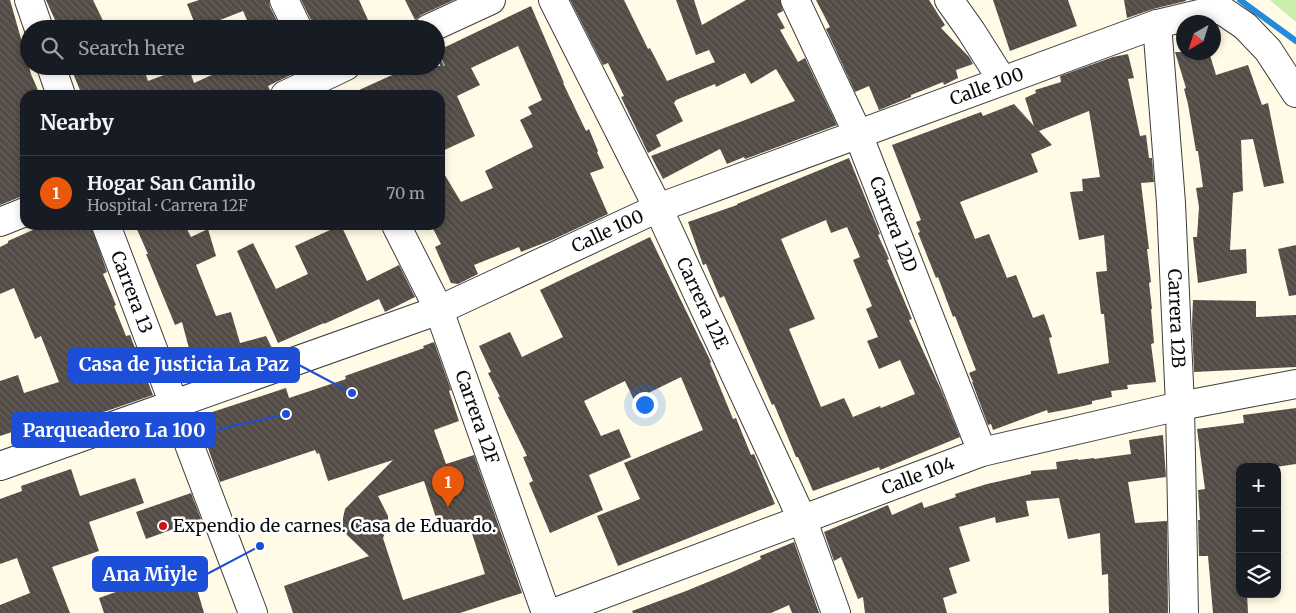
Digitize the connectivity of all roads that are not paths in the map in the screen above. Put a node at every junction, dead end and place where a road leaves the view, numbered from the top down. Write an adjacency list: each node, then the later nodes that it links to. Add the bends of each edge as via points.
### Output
1 (29, 0): 8 (street)
2 (284, 0): 9 (street)
3 (491, 0): 10 (street)
4 (553, 0): 19 (street, Carrera 12E)
5 (795, 0): 18 (street, Carrera 12D)
6 (948, 0): 14 (street)
7 (1223, 5): 11 (street, Calle 100); 17 (street, via 1268,50)
8 (36, 20)
9 (294, 20)
10 (445, 21)
11 (1157, 24): 14 (street, Calle 100); 27 (street, Carrera 12B, via 1171,203)
12 (54, 75): 15 (street)
13 (323, 80): 16 (street)
14 (1002, 80): 18 (street, Calle 100)
15 (59, 90)
16 (297, 90)
17 (1296, 93)
18 (858, 134): 19 (street, Calle 100); 28 (street, Carrera 12D)
19 (658, 208): 24 (street, Calle 100); 30 (street, Carrera 12E)
20 (20, 214): 21 (street)
21 (0, 222)
22 (108, 230): 26 (street, Carrera 13)
23 (399, 230): 24 (street, Carrera 12F)
24 (439, 310): 26 (street, Calle 100); 32 (street, Carrera 12F)
25 (1296, 384): 27 (street, Calle 104)
26 (174, 403): 29 (street, Calle 100); 31 (street, Carrera 13)
27 (1180, 406): 28 (street, Calle 104); 35 (street, Carrera 12B)
28 (982, 452): 30 (street, Calle 104)
29 (0, 466)
30 (803, 520): 33 (street, Calle 104); 34 (street, Carrera 12E)
31 (253, 613)
32 (546, 613)
33 (553, 613)
34 (836, 613)
35 (1184, 613)

